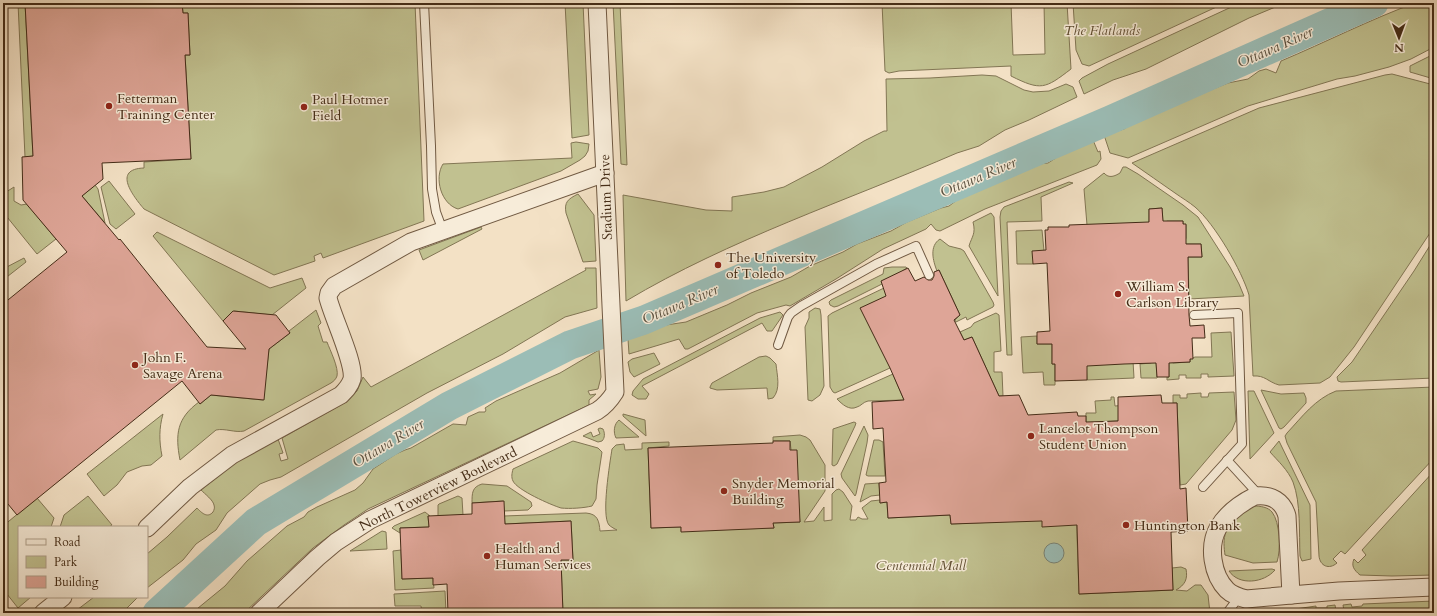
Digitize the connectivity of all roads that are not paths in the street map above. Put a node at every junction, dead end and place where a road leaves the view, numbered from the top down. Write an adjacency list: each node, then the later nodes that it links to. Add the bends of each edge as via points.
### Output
1 (424, 3): 4 (lane, via 432,189 436,212)
2 (597, 3): 3 (street, Stadium Drive)
3 (605, 173): 4 (street); 8 (street, Stadium Drive)
4 (443, 230): 12 (street, via 411,242 334,286 330,291 329,302 351,366 352,378 348,388 232,455 190,487)
5 (929, 274): 7 (lane, via 916,246 876,264 791,313)
6 (1194, 315): 9 (lane, via 1238,313 1242,444)
7 (778, 345)
8 (617, 398): 18 (street, North Towerview Boulevard, via 597,411 370,520 336,542)
9 (1227, 460): 10 (lane); 11 (lane)
10 (1203, 487)
11 (1260, 496): 14 (street, via 1272,498 1285,509); 15 (street, via 1244,502 1227,516 1218,528 1214,540 1213,556 1217,574 1226,590)
12 (148, 527)
13 (1434, 587): 14 (street)
14 (1291, 595): 15 (street)
15 (1239, 597): 19 (lane)
16 (63, 598): 17 (street)
17 (43, 613)
18 (259, 613)
19 (1227, 613)

